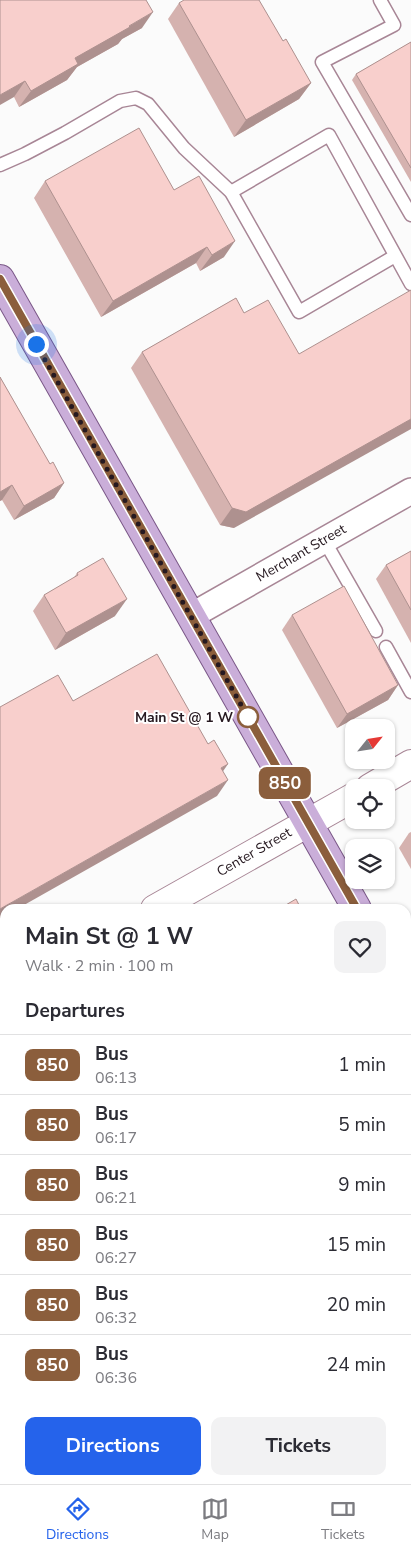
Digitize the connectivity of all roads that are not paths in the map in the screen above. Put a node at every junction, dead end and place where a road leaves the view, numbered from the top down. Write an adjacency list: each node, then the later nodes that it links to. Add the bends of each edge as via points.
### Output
1 (380, 0): 4 (lane, via 394,25 322,62)
2 (0, 166): 3 (lane, via 120,101 136,98 148,104 184,148)
3 (231, 192): 5 (lane, via 299,312); 5 (lane, via 329,135)
4 (411, 215)
5 (395, 256): 7 (lane)
6 (0, 279): 10 (main road)
7 (411, 284)
8 (411, 491): 9 (street, Merchant Street)
9 (324, 540): 10 (street, Merchant Street); 11 (lane)
10 (191, 616): 17 (main road)
11 (376, 630)
12 (386, 647): 13 (lane)
13 (411, 692)
14 (411, 764): 15 (street)
15 (385, 779)
16 (345, 801): 17 (street, Center Street)
17 (308, 822): 18 (street, Center Street); 19 (main road)
18 (164, 904)
19 (354, 904)

